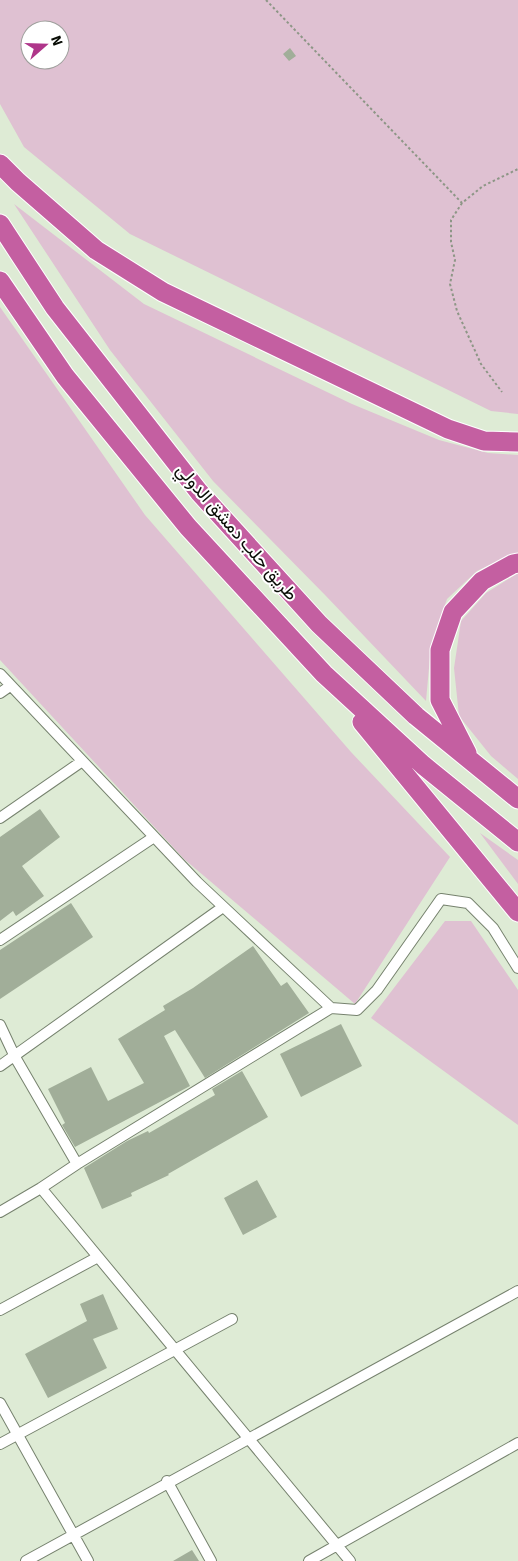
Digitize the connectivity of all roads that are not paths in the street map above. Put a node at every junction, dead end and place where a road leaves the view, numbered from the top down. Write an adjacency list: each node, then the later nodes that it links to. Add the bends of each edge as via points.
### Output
1 (0, 164): 4 (highway, via 96,250 163,292 448,429 484,441)
2 (0, 224): 10 (highway, طريق حلب دمشق الدولي, via 56,308 199,492 319,624 416,716)
3 (0, 281): 7 (highway, طريق حلب دمشق الدولي, via 65,376 188,527)
4 (518, 442)
5 (518, 564): 10 (highway, via 482,581 453,612 440,650 440,700)
6 (0, 674): 8 (street)
7 (324, 674): 15 (highway, طريق حلب دمشق الدولي, via 422,765); 17 (highway)
8 (10, 686): 9 (street); 11 (street)
9 (0, 693)
10 (471, 761): 12 (highway, طريق حلب دمشق الدولي)
11 (82, 762): 13 (street); 14 (street)
12 (518, 799)
13 (0, 818)
14 (154, 837): 16 (street); 18 (street)
15 (518, 842)
16 (223, 907): 20 (street); 22 (street)
17 (518, 912)
18 (0, 940)
19 (518, 968): 20 (street, via 493,928 468,904 441,899 377,990 357,1010)
20 (331, 1008): 24 (street)
21 (0, 1025): 22 (street)
22 (15, 1057): 23 (street); 24 (street)
23 (0, 1066)
24 (77, 1164): 25 (street)
25 (41, 1188): 26 (street); 27 (street)
26 (0, 1212)
27 (98, 1257): 29 (street); 31 (street)
28 (518, 1291): 34 (street)
29 (0, 1310)
30 (232, 1320): 31 (street)
31 (175, 1350): 33 (street); 34 (street)
32 (0, 1403): 33 (street)
33 (18, 1434): 36 (street); 38 (street)
34 (248, 1439): 37 (street); 39 (street)
35 (518, 1443): 39 (street)
36 (0, 1444)
37 (168, 1482): 38 (street); 42 (street)
38 (73, 1535): 40 (street); 41 (street)
39 (337, 1545): 43 (street); 44 (street)
40 (26, 1561)
41 (88, 1561)
42 (211, 1561)
43 (309, 1561)
44 (350, 1561)

